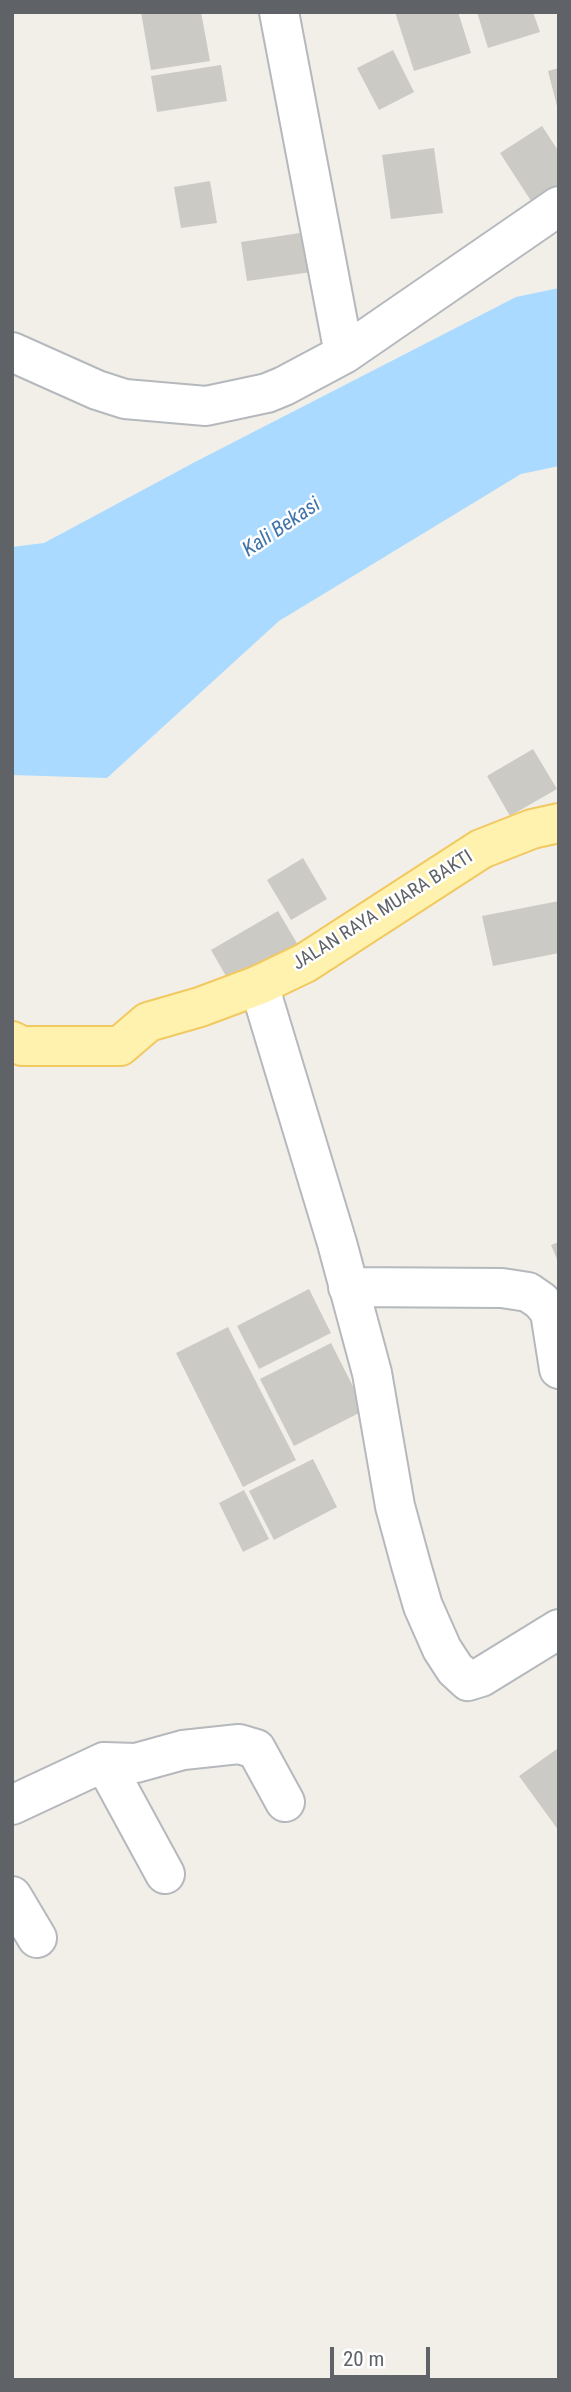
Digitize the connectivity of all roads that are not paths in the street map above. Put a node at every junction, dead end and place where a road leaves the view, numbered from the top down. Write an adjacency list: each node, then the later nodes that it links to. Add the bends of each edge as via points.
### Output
1 (279, 12): 4 (street)
2 (559, 206): 4 (street)
3 (12, 352): 4 (street, via 125,399 206,406 284,387)
4 (344, 354)
5 (559, 822): 6 (main road, JALAN RAYA MUARA BAKTI, via 481,849 305,963)
6 (259, 985): 7 (main road, JALAN RAYA MUARA BAKTI, via 148,1022 120,1046 22,1046); 8 (street)
7 (12, 1041)
8 (348, 1287): 9 (street, via 528,1292 550,1312); 10 (street, via 372,1373 395,1506 423,1606 455,1670 468,1681 481,1677)
9 (559, 1368)
10 (559, 1629)
11 (104, 1762): 12 (street, via 136,1763 183,1750 239,1744 256,1749); 13 (street); 14 (street)
12 (285, 1802)
13 (12, 1805)
14 (165, 1874)
15 (12, 1896): 16 (street)
16 (37, 1938)

